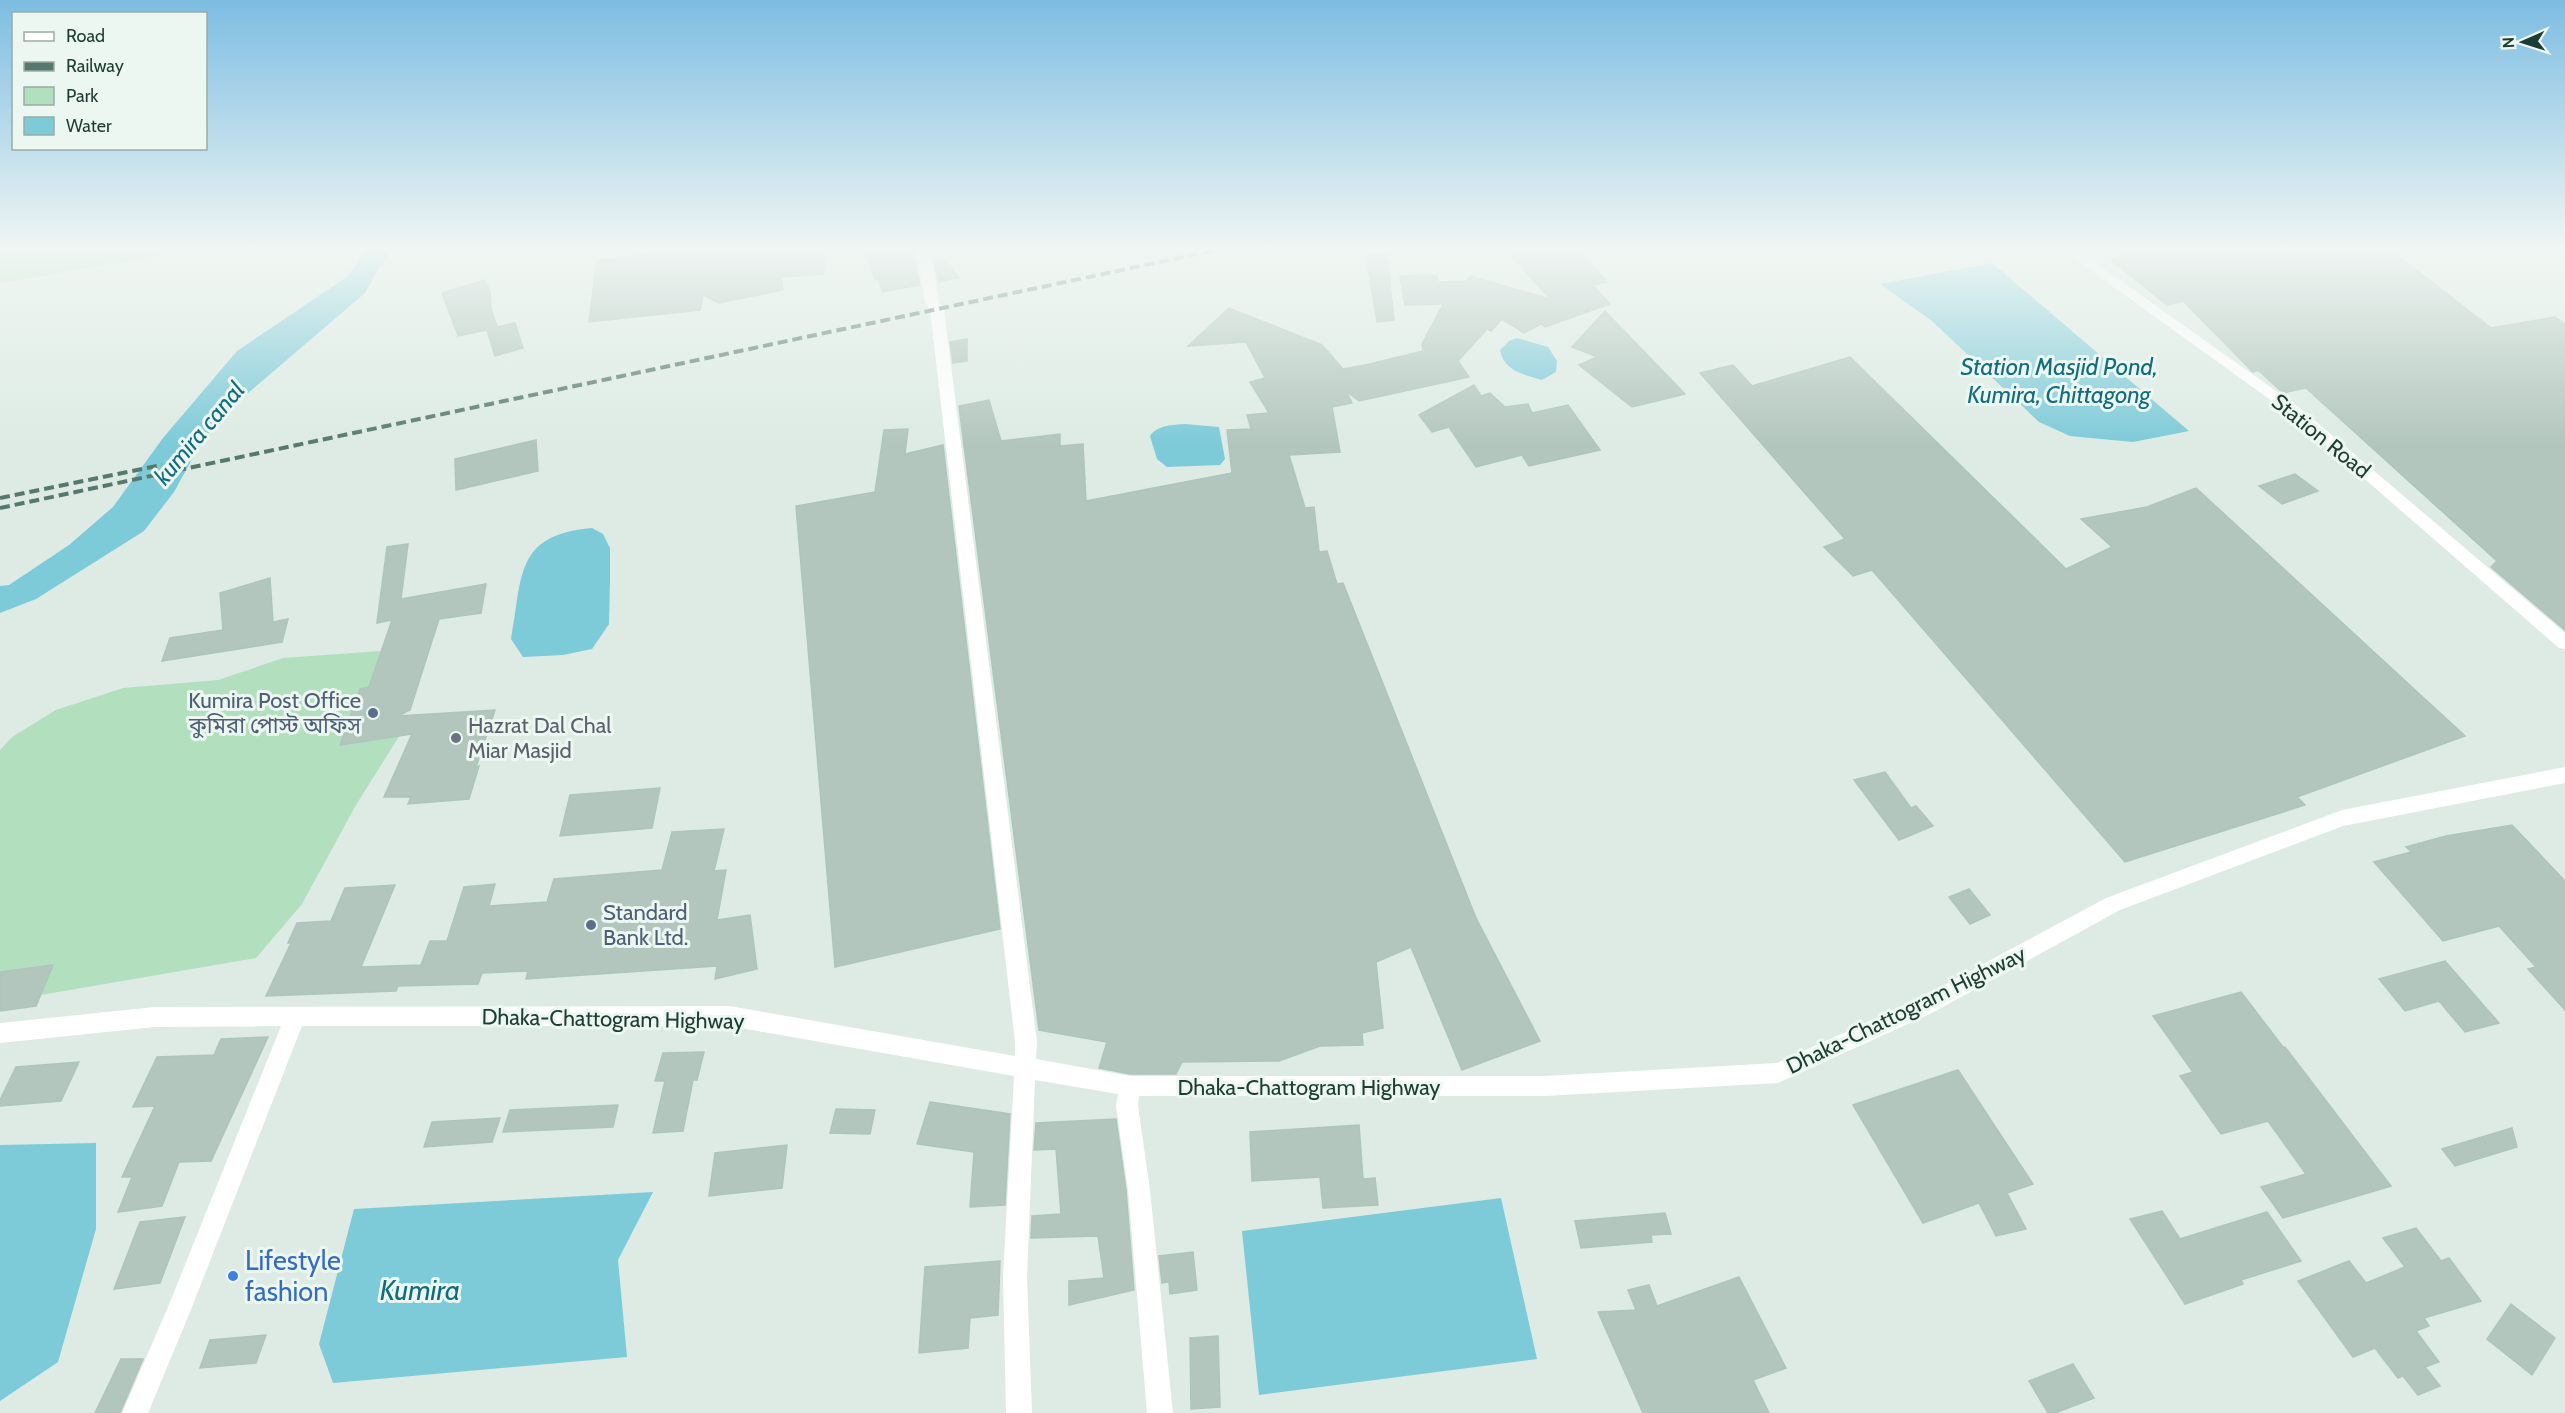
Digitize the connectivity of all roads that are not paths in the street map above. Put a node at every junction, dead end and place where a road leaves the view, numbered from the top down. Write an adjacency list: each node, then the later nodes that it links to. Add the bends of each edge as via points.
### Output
1 (938, 313): 7 (street, via 1025,1030)
2 (2157, 313): 3 (street, Station Road, via 2295,411)
3 (2565, 643)
4 (2565, 775): 8 (street, Dhaka-Chattogram Highway, via 2342,818 2124,900 1925,1006 1778,1073 1545,1086)
5 (295, 1017): 6 (street, Dhaka-Chattogram Highway, via 155,1017); 7 (street, Dhaka-Chattogram Highway, via 729,1016); 9 (street)
6 (0, 1033)
7 (1026, 1067): 8 (street, Dhaka-Chattogram Highway); 10 (street, via 1015,1277)
8 (1130, 1086): 11 (street, via 1127,1106)
9 (135, 1413)
10 (1019, 1413)
11 (1160, 1413)

